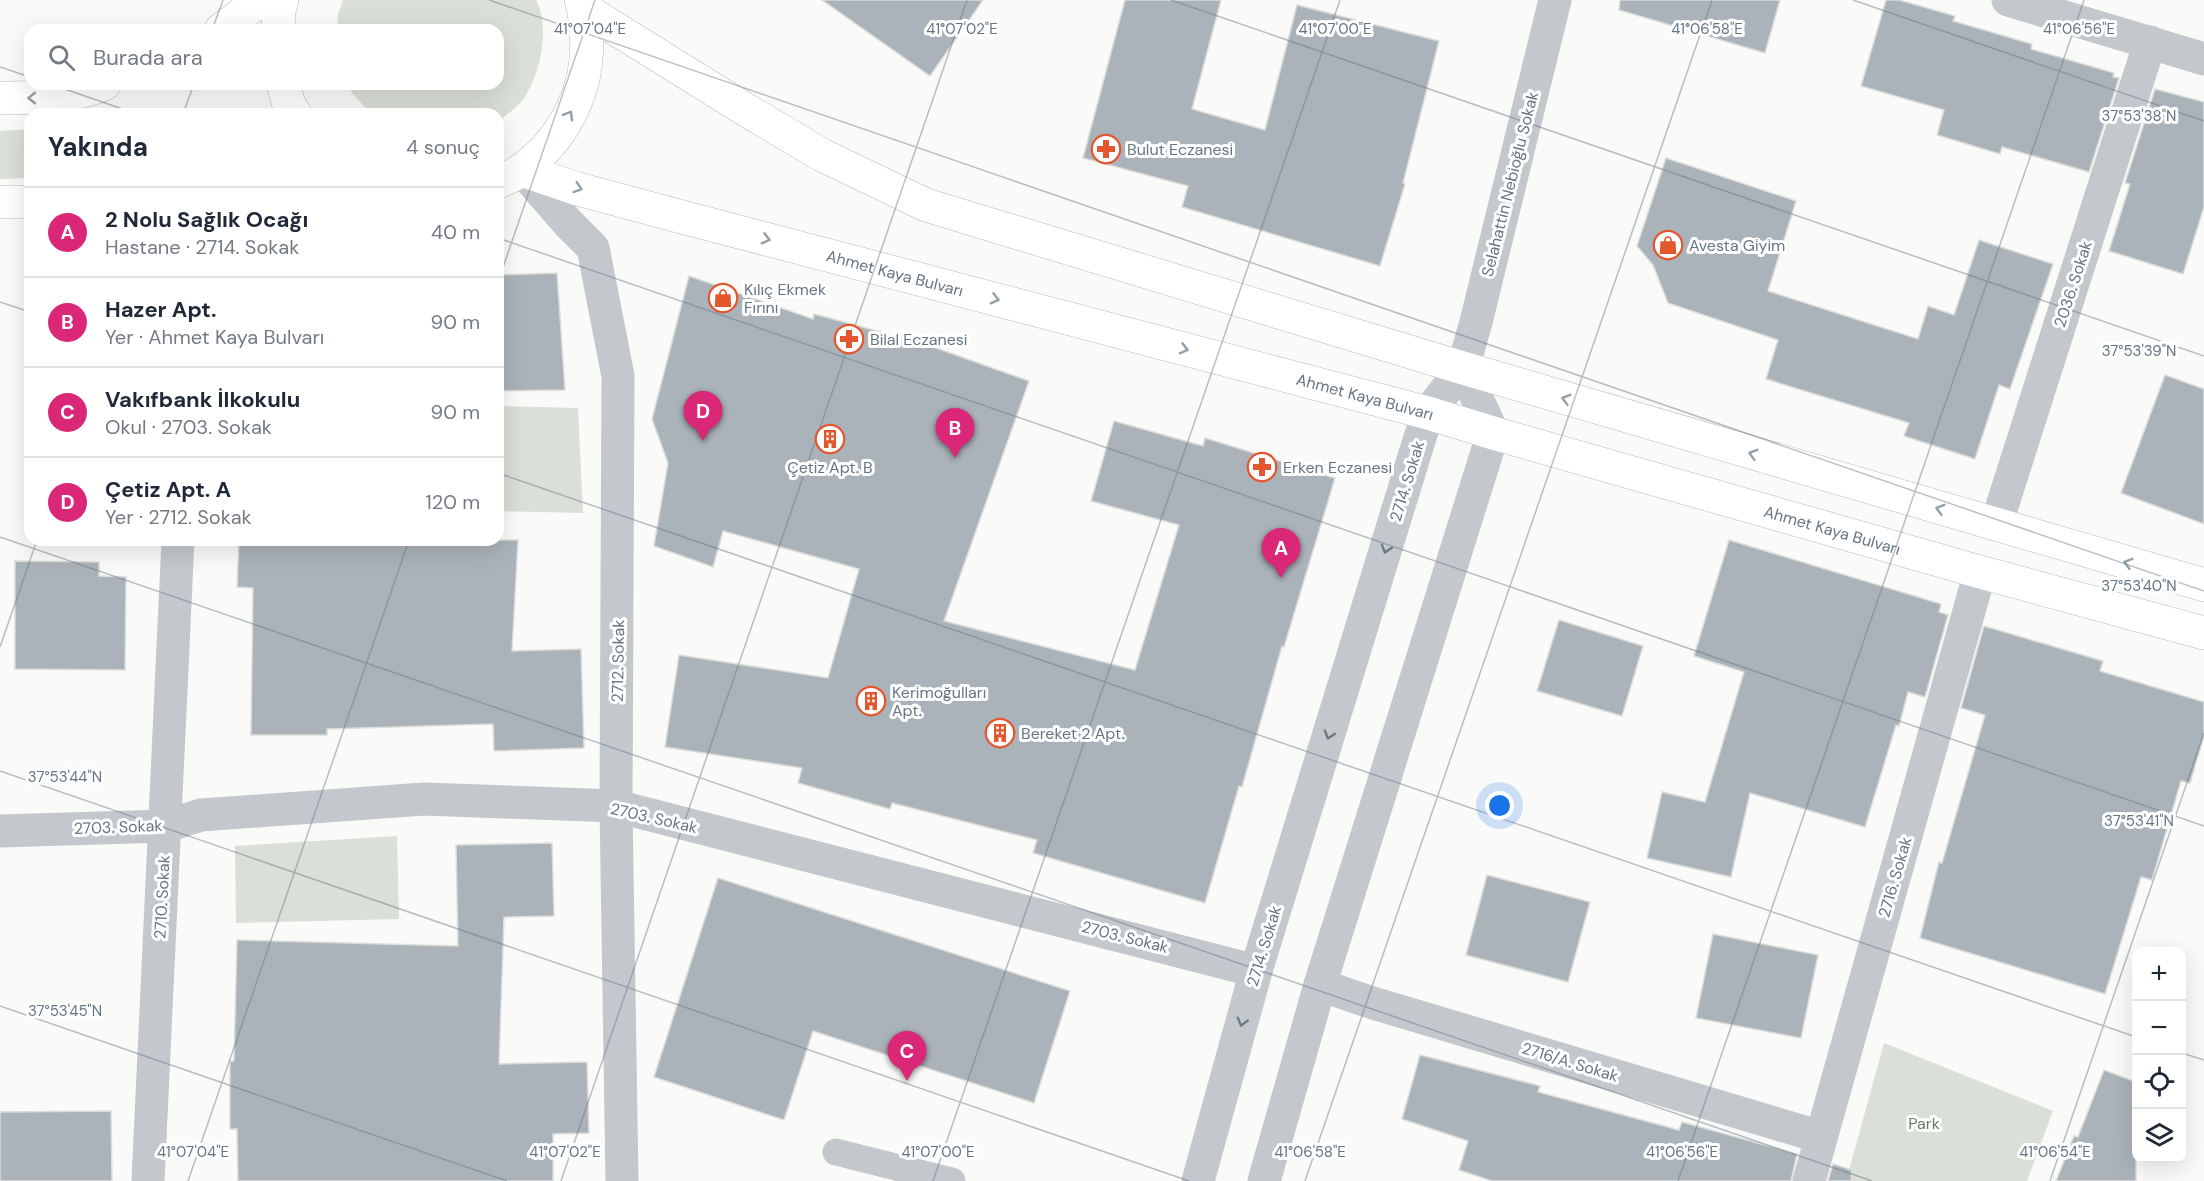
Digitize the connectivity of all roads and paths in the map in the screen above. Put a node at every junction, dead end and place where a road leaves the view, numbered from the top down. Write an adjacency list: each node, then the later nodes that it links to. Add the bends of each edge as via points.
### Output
1 (260, 0): 6 (main road)
2 (282, 0): 7 (main road)
3 (1555, 0): 17 (street, Selahattin Nebioğlu Sokak)
4 (2008, 0): 8 (street)
5 (583, 4): 14 (main road, one-way to 5, via 555,138 578,99 588,54); 17 (main road, via 822,155 926,204)
6 (229, 24)
7 (278, 24)
8 (2150, 42): 9 (street); 20 (street, 2036. Sokak)
9 (2204, 59)
10 (89, 90): 12 (main road, one-way to 12, via 38,98)
11 (285, 90): 13 (main road)
12 (0, 98)
13 (291, 108)
14 (510, 176): 18 (main road, Ahmet Kaya Bulvarı, one-way to 18, via 578,189); 25 (street, 2712. Sokak, via 593,248 618,376)
15 (0, 202): 16 (main road)
16 (24, 202)
17 (1463, 368): 18 (street, 2714. Sokak); 19 (street); 20 (main road, one-way to 17)
18 (1428, 413): 19 (main road, Ahmet Kaya Bulvarı); 28 (street, 2714. Sokak, one-way to 28)
19 (1493, 434): 22 (main road, Ahmet Kaya Bulvarı); 29 (street)
20 (1996, 525): 23 (main road, one-way to 20)
21 (178, 546): 26 (street, 2710. Sokak)
22 (1980, 572): 24 (main road, Ahmet Kaya Bulvarı); 30 (street, 2716. Sokak)
23 (2204, 585)
24 (2204, 633)
25 (616, 806): 26 (street, 2703. Sokak, via 424,800 201,815); 28 (street, 2703. Sokak); 33 (street, 2712. Sokak)
26 (166, 826): 27 (street, 2703. Sokak); 32 (street, 2710. Sokak)
27 (0, 831)
28 (1256, 971): 35 (street, 2714. Sokak, one-way to 35)
29 (1320, 986): 30 (street, 2716/A. Sokak); 36 (street)
30 (1821, 1137): 37 (street, 2716. Sokak)
31 (836, 1152): 34 (lane)
32 (148, 1181)
33 (622, 1181)
34 (952, 1181)
35 (1198, 1181)
36 (1264, 1181)
37 (1809, 1181)

